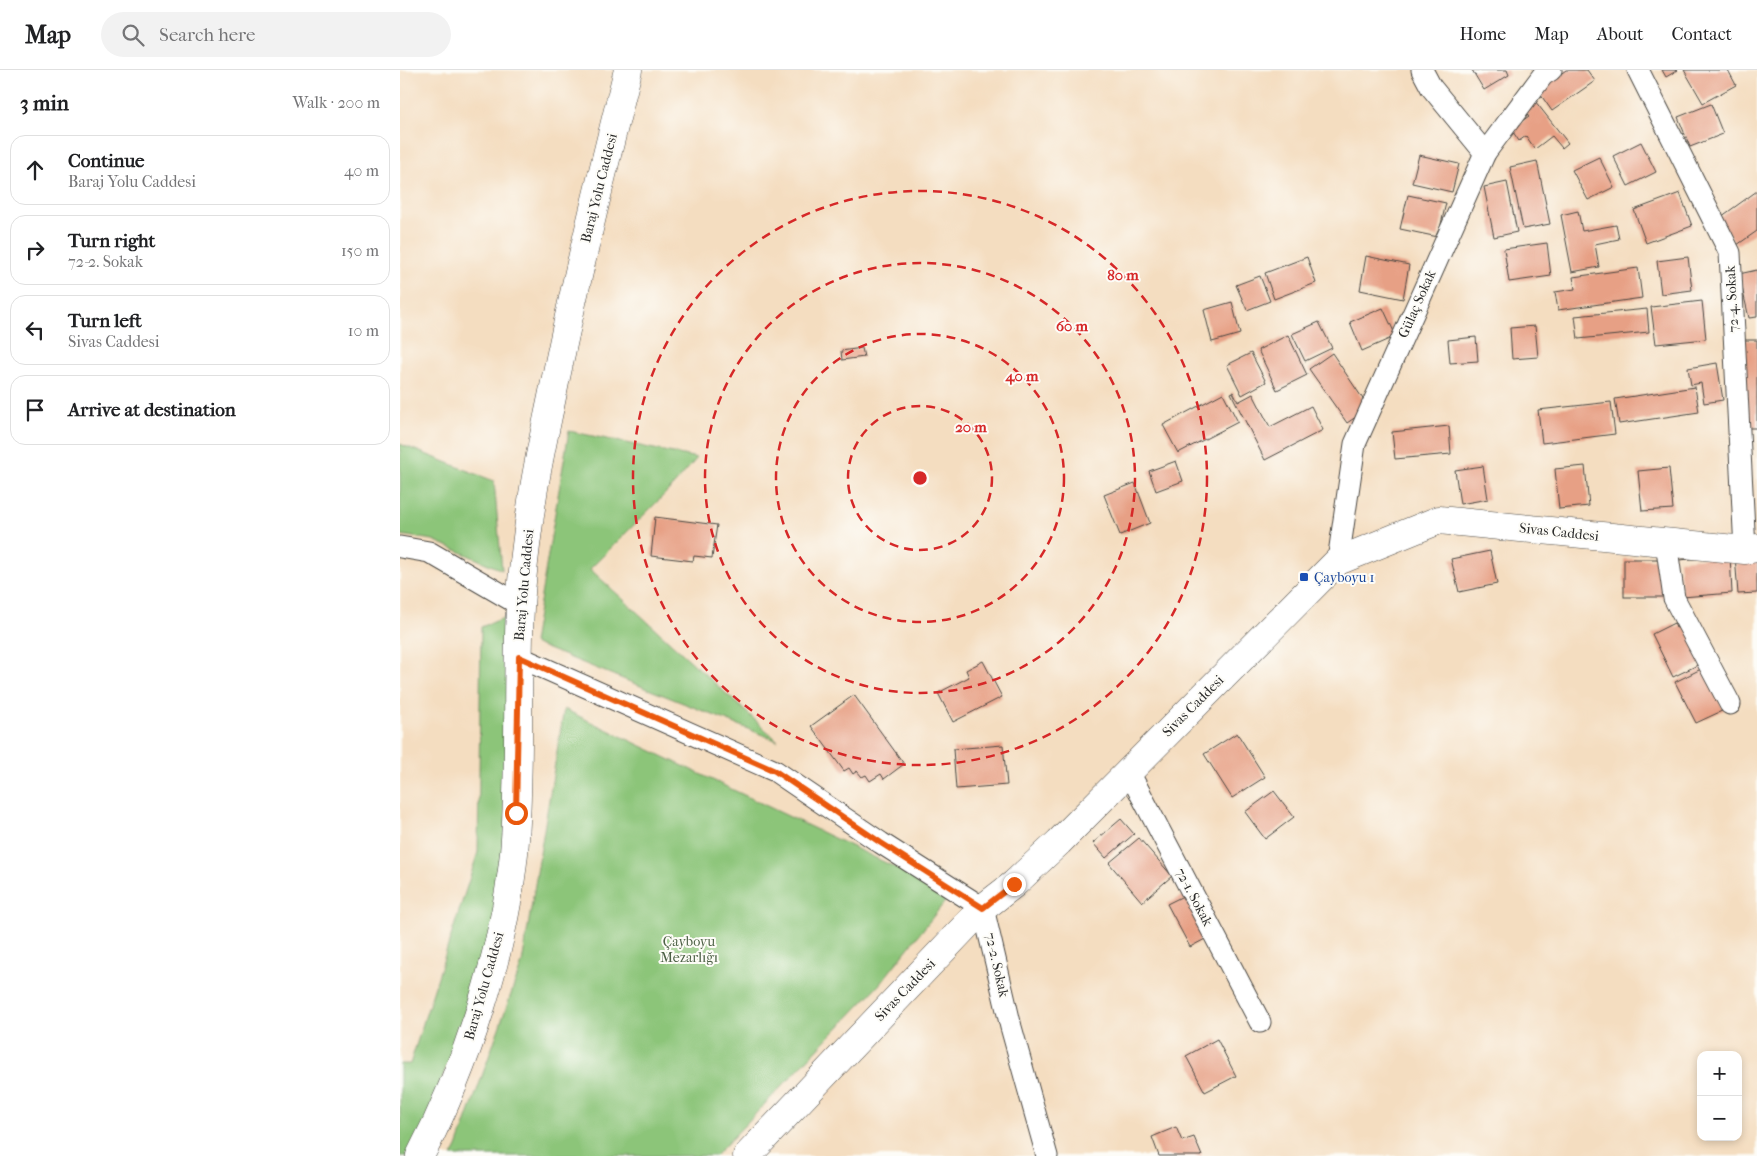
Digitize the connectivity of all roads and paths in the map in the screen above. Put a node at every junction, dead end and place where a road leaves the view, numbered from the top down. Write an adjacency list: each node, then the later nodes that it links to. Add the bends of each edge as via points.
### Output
1 (1422, 70): 5 (street, via 1431,87)
2 (1551, 70): 5 (street, Gülaç Sokak, via 1542,75)
3 (1638, 70): 8 (street, 72-4. Sokak, via 1730,253)
4 (627, 71): 10 (street, Baraj Yolu Caddesi, via 561,352 532,499)
5 (1485, 153): 9 (street, Gülaç Sokak, via 1355,444)
6 (1666, 542): 8 (street, Sivas Caddesi); 9 (street, Sivas Caddesi, via 1439,520); 12 (street, via 1674,598)
7 (400, 547): 10 (street, via 429,552)
8 (1751, 550)
9 (1338, 561): 13 (street, Sivas Caddesi)
10 (520, 606): 11 (street, Baraj Yolu Caddesi)
11 (519, 657): 14 (street, via 775,771); 16 (street, Baraj Yolu Caddesi, via 516,813 504,916 489,980 464,1054)
12 (1730, 704)
13 (1128, 772): 14 (street, Sivas Caddesi, via 1053,848); 15 (street, 72-1. Sokak)
14 (983, 908): 17 (street, Sivas Caddesi); 18 (street, 72-2. Sokak, via 1011,1027)
15 (1260, 1022)
16 (420, 1156)
17 (747, 1156)
18 (1047, 1156)

